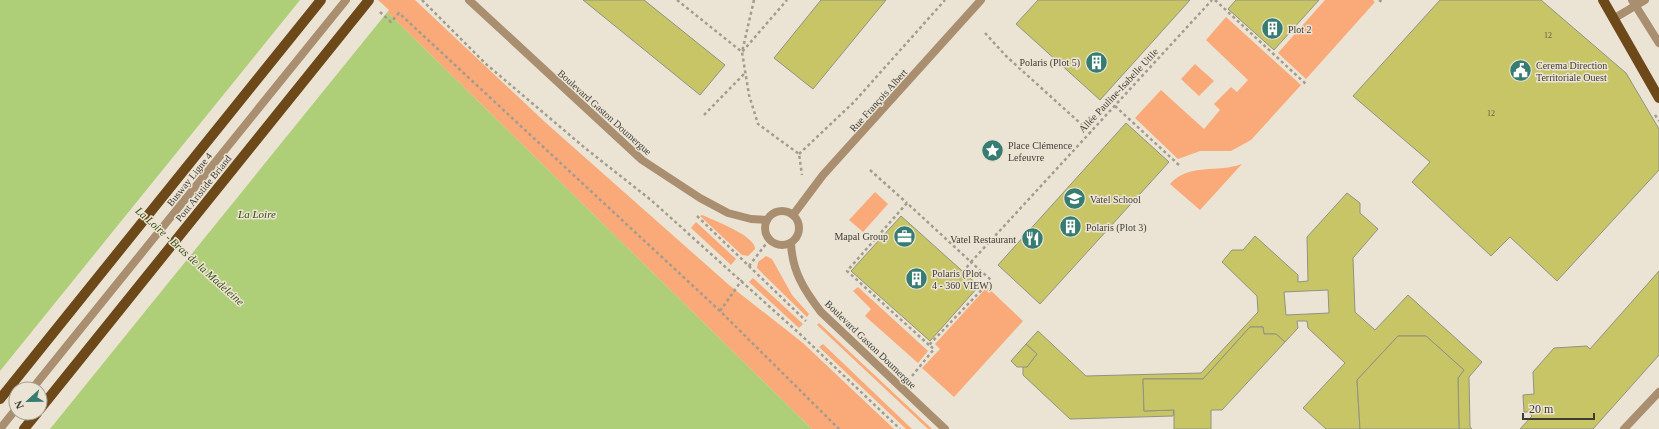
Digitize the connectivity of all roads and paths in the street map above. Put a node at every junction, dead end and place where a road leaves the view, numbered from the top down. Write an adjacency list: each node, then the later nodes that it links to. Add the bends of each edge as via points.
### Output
1 (321, 0): 44 (main road)
2 (346, 0): 41 (street, Busway Ligne 4)
3 (369, 0): 45 (main road, Pont Aristide Briand)
4 (422, 0): 37 (path, via 486,64 651,200 701,247)
5 (469, 0): 31 (street, Boulevard Gaston Doumergue, via 642,160 728,213 750,219)
6 (677, 0): 19 (path)
7 (754, 0): 19 (path)
8 (787, 0): 19 (path)
9 (945, 0): 20 (path, via 854,102 799,154 758,124)
10 (981, 0): 30 (street, Rue François Albert, via 823,175)
11 (1213, 0): 21 (path); 23 (path, Allée Pauline-Isabelle Utile)
12 (1603, 0): 16 (main road)
13 (1645, 0): 14 (street)
14 (1634, 3): 16 (street); 18 (street)
15 (379, 11): 38 (path, via 391,22 399,13)
16 (1613, 19): 22 (main road)
17 (985, 33): 25 (path, via 1006,56)
18 (1659, 43)
19 (742, 52): 20 (path)
20 (745, 73): 24 (path)
21 (1307, 85)
22 (1659, 98)
23 (1115, 106): 25 (path, Allée Pauline-Isabelle Utile); 26 (path)
24 (704, 115)
25 (1091, 133): 34 (path, Allée Pauline-Isabelle Utile)
26 (1180, 166)
27 (870, 170): 28 (path)
28 (907, 204): 34 (path); 40 (path, via 847,271)
29 (691, 211): 35 (path)
30 (793, 215): 31 (street, via 782,211 771,215); 33 (street, via 799,230)
31 (767, 220): 32 (street, via 765,230)
32 (769, 240): 33 (street, via 780,245); 35 (path)
33 (791, 243): 42 (street, Boulevard Gaston Doumergue, via 792,259 804,289 822,312)
34 (971, 262): 36 (path, Allée Pauline-Isabelle Utile); 40 (path, via 991,280)
35 (749, 266): 39 (path)
36 (963, 272)
37 (742, 280): 38 (path); 51 (path)
38 (720, 310): 50 (path)
39 (810, 325)
40 (929, 345): 42 (path, via 934,349 915,370)
41 (38, 381)
42 (904, 391): 52 (street, Boulevard Gaston Doumergue)
43 (1659, 392): 53 (street)
44 (0, 399)
45 (48, 399)
46 (8, 419): 48 (street)
47 (30, 421): 49 (main road)
48 (0, 429)
49 (24, 429)
50 (839, 429)
51 (900, 429)
52 (945, 429)
53 (1624, 429)

